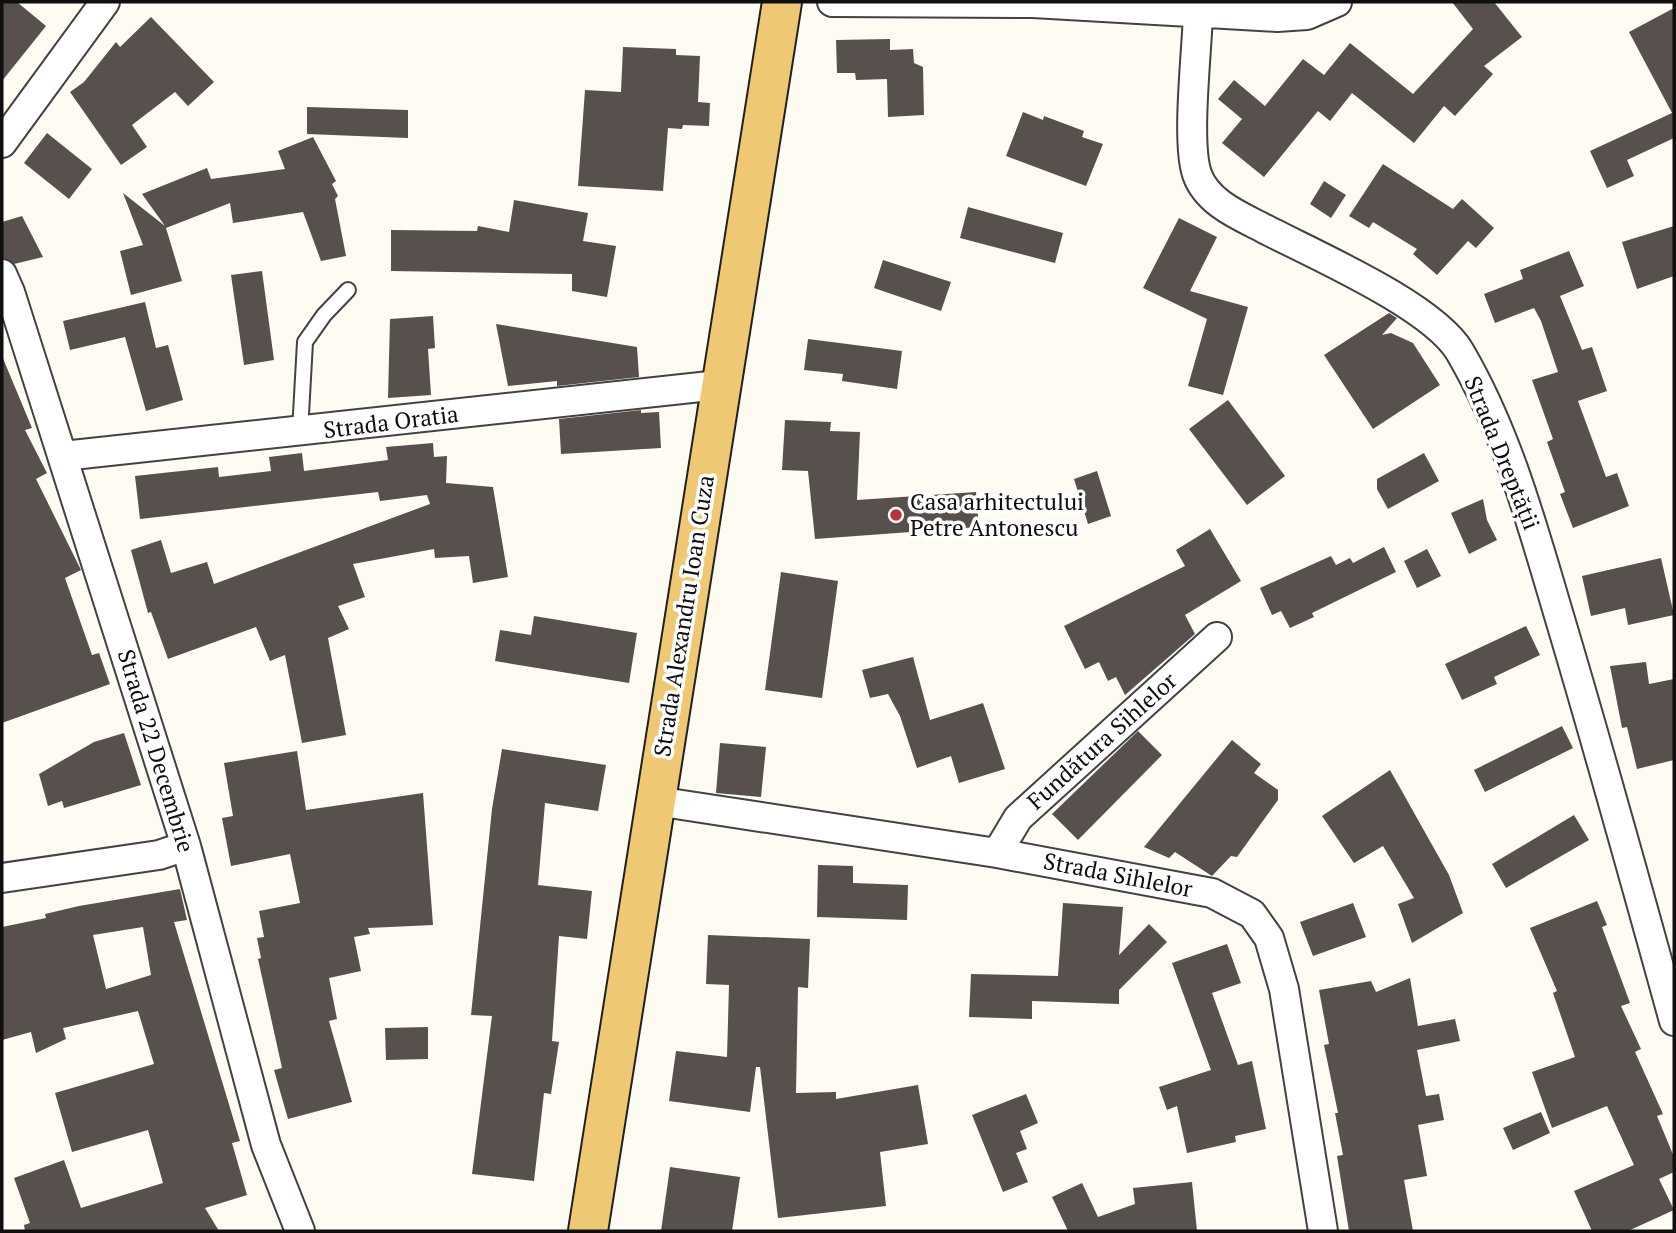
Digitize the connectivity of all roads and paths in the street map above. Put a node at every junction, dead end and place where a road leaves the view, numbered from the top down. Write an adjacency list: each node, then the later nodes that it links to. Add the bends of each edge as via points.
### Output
1 (105, 2): 7 (street)
2 (782, 2): 10 (main road, Strada Alexandru Ioan Cuza)
3 (831, 2): 4 (street)
4 (1034, 2): 6 (street)
5 (1337, 2): 6 (street, via 1307,15)
6 (1198, 13): 18 (street, Strada Dreptății, via 1193,146 1196,173 1204,188 1239,217 1434,322 1458,348 1485,400 1521,488)
7 (2, 143)
8 (2, 274): 12 (street, Strada 22 Decembrie)
9 (348, 290): 11 (lane, via 305,342)
10 (719, 384): 11 (street, Strada Oratia); 14 (main road, Strada Alexandru Ioan Cuza)
11 (300, 432): 12 (street, Strada Oratia)
12 (63, 456): 15 (street, Strada 22 Decembrie)
13 (1217, 637): 16 (street, Fundătura Sihlelor, via 1018,818)
14 (656, 802): 16 (street, Strada Sihlelor); 20 (main road, Strada Alexandru Ioan Cuza)
15 (186, 846): 17 (street, via 149,857); 19 (street, Strada 22 Decembrie, via 266,1145)
16 (997, 853): 21 (street, Strada Sihlelor, via 1212,893 1252,914 1269,938 1284,989)
17 (2, 878)
18 (1674, 1021)
19 (300, 1231)
20 (588, 1231)
21 (1323, 1231)

